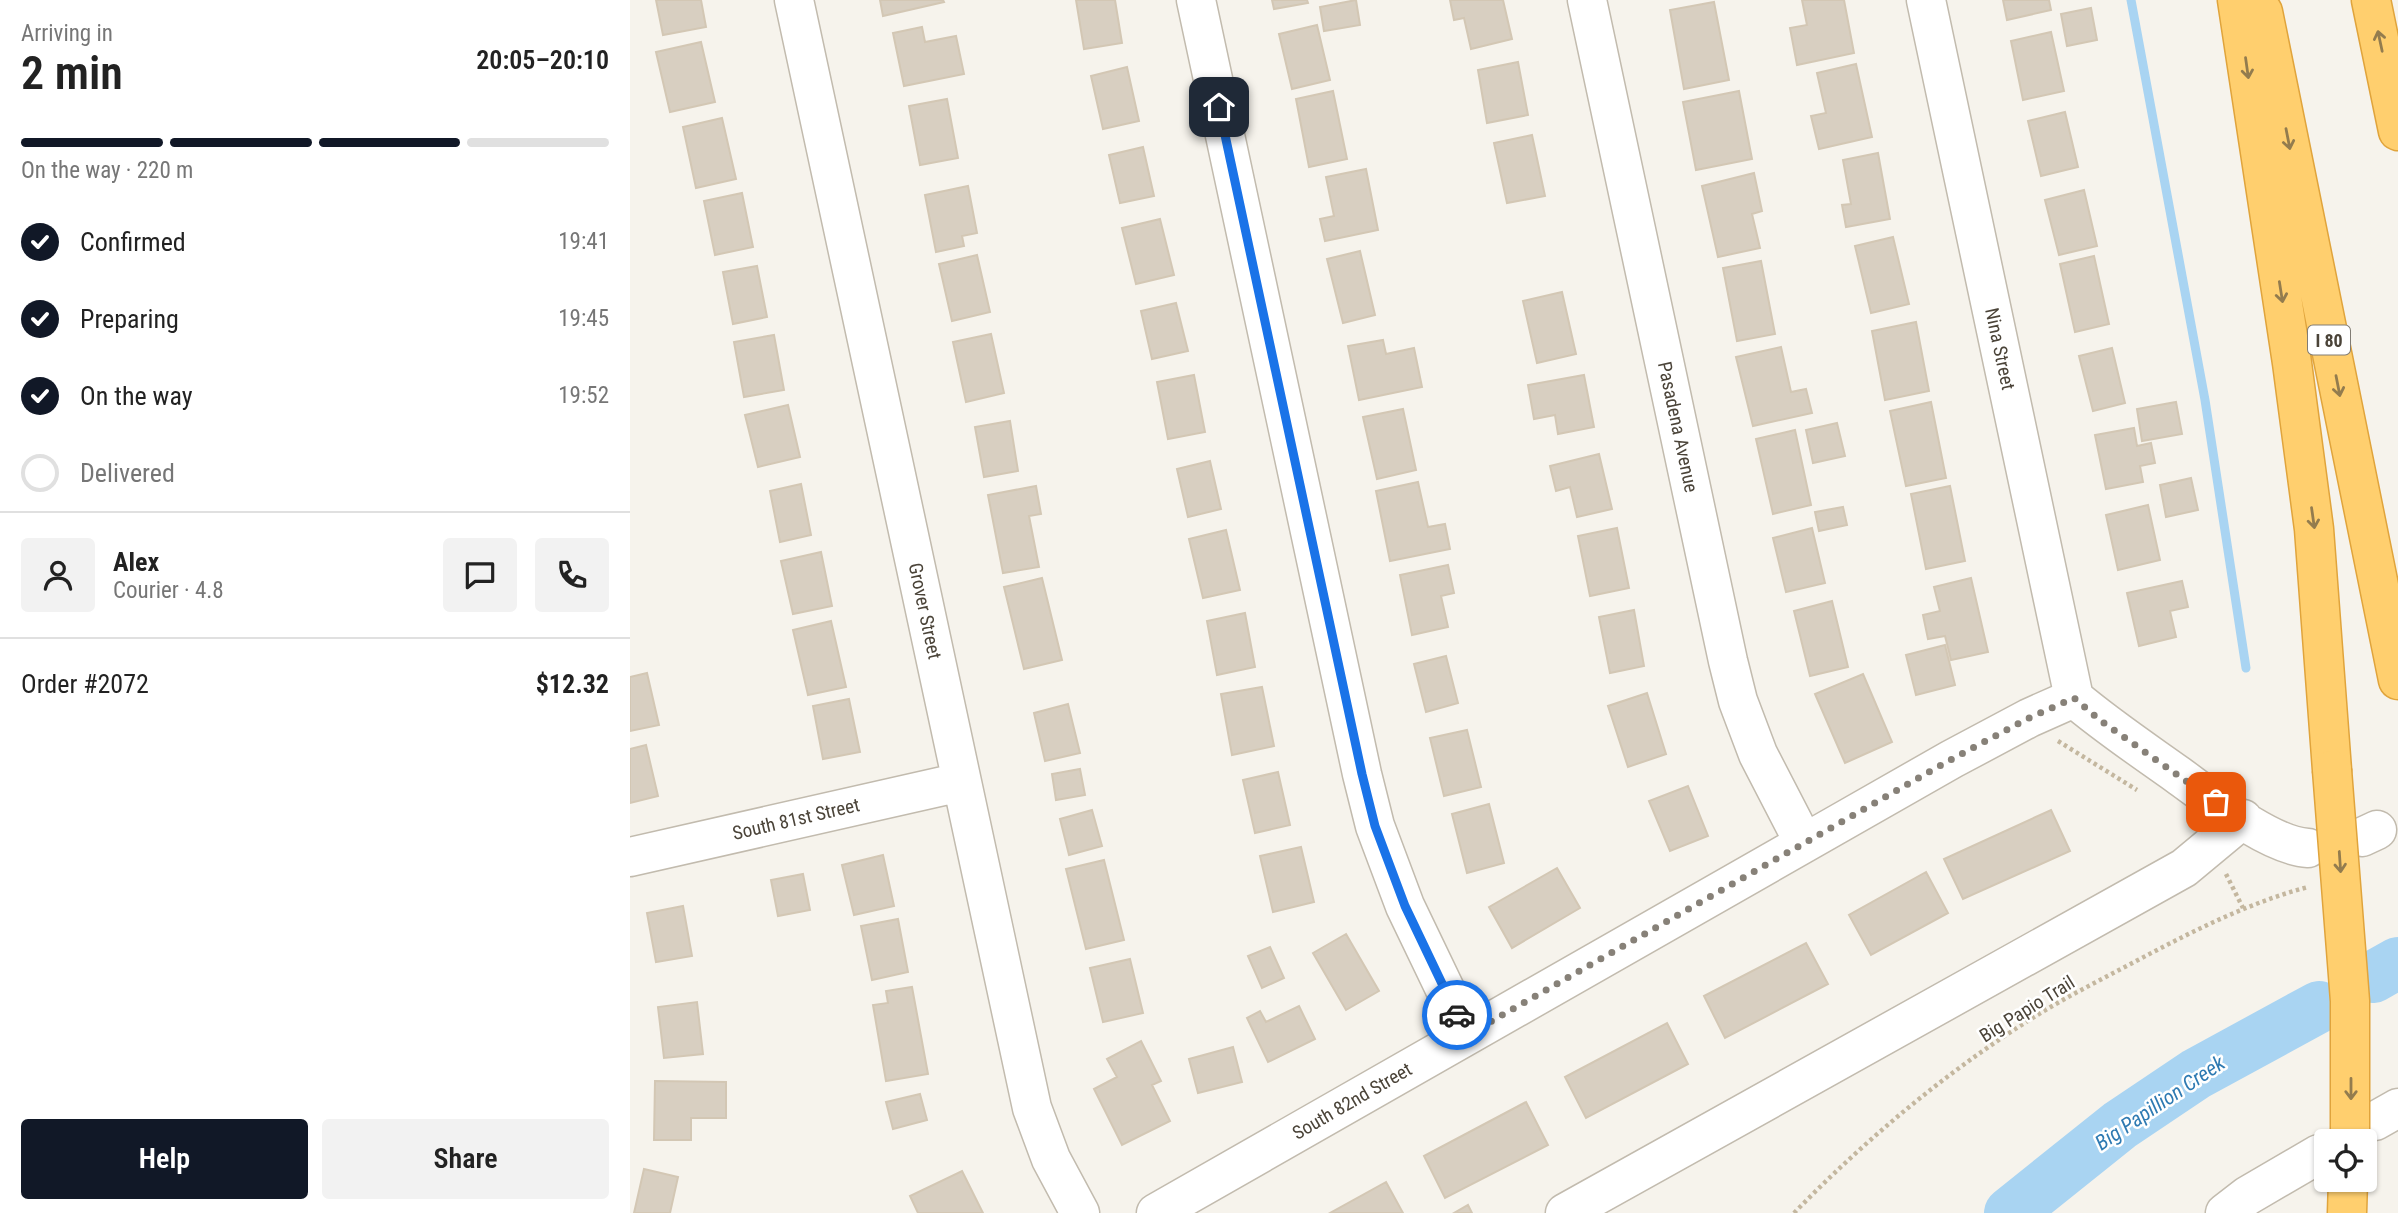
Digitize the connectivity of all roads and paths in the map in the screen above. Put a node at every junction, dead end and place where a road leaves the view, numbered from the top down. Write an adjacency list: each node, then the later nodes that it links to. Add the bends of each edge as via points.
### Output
1 (794, 0): 12 (street, Grover Street)
2 (1196, 0): 21 (street, via 1375,826 1405,906)
3 (1587, 0): 15 (street, Pasadena Avenue, via 1738,701 1758,754)
4 (1926, 0): 10 (street, Nina Street)
5 (2237, 0): 22 (highway, one-way to 22, bridge, via 2314,529)
6 (2260, 0): 9 (highway, I 80, one-way to 9)
7 (2371, 0): 8 (highway, one-way to 7)
8 (2398, 131)
9 (2398, 680)
10 (2074, 698): 14 (street); 15 (street, South 82nd Street, via 1974,747)
11 (2058, 741): 13 (path)
12 (961, 782): 18 (street, South 81st Street); 25 (street, Grover Street, via 1032,1108 1051,1159)
13 (2138, 791)
14 (2242, 819): 16 (street); 17 (street, via 2287,844)
15 (1804, 843): 21 (street, South 82nd Street)
16 (2209, 847): 20 (path); 27 (street, via 2184,868)
17 (2308, 848)
18 (630, 857)
19 (2311, 886): 20 (path, Big Papio Trail)
20 (2243, 908): 28 (path, Big Papio Trail, via 2053,1006 1968,1062 1892,1122)
21 (1467, 1035): 26 (street, South 82nd Street)
22 (2361, 1129)
23 (2314, 1158): 29 (street)
24 (2348, 1192): 30 (highway)
25 (1080, 1213)
26 (1156, 1213)
27 (1566, 1213)
28 (1794, 1213)
29 (2225, 1213)
30 (2347, 1213)

